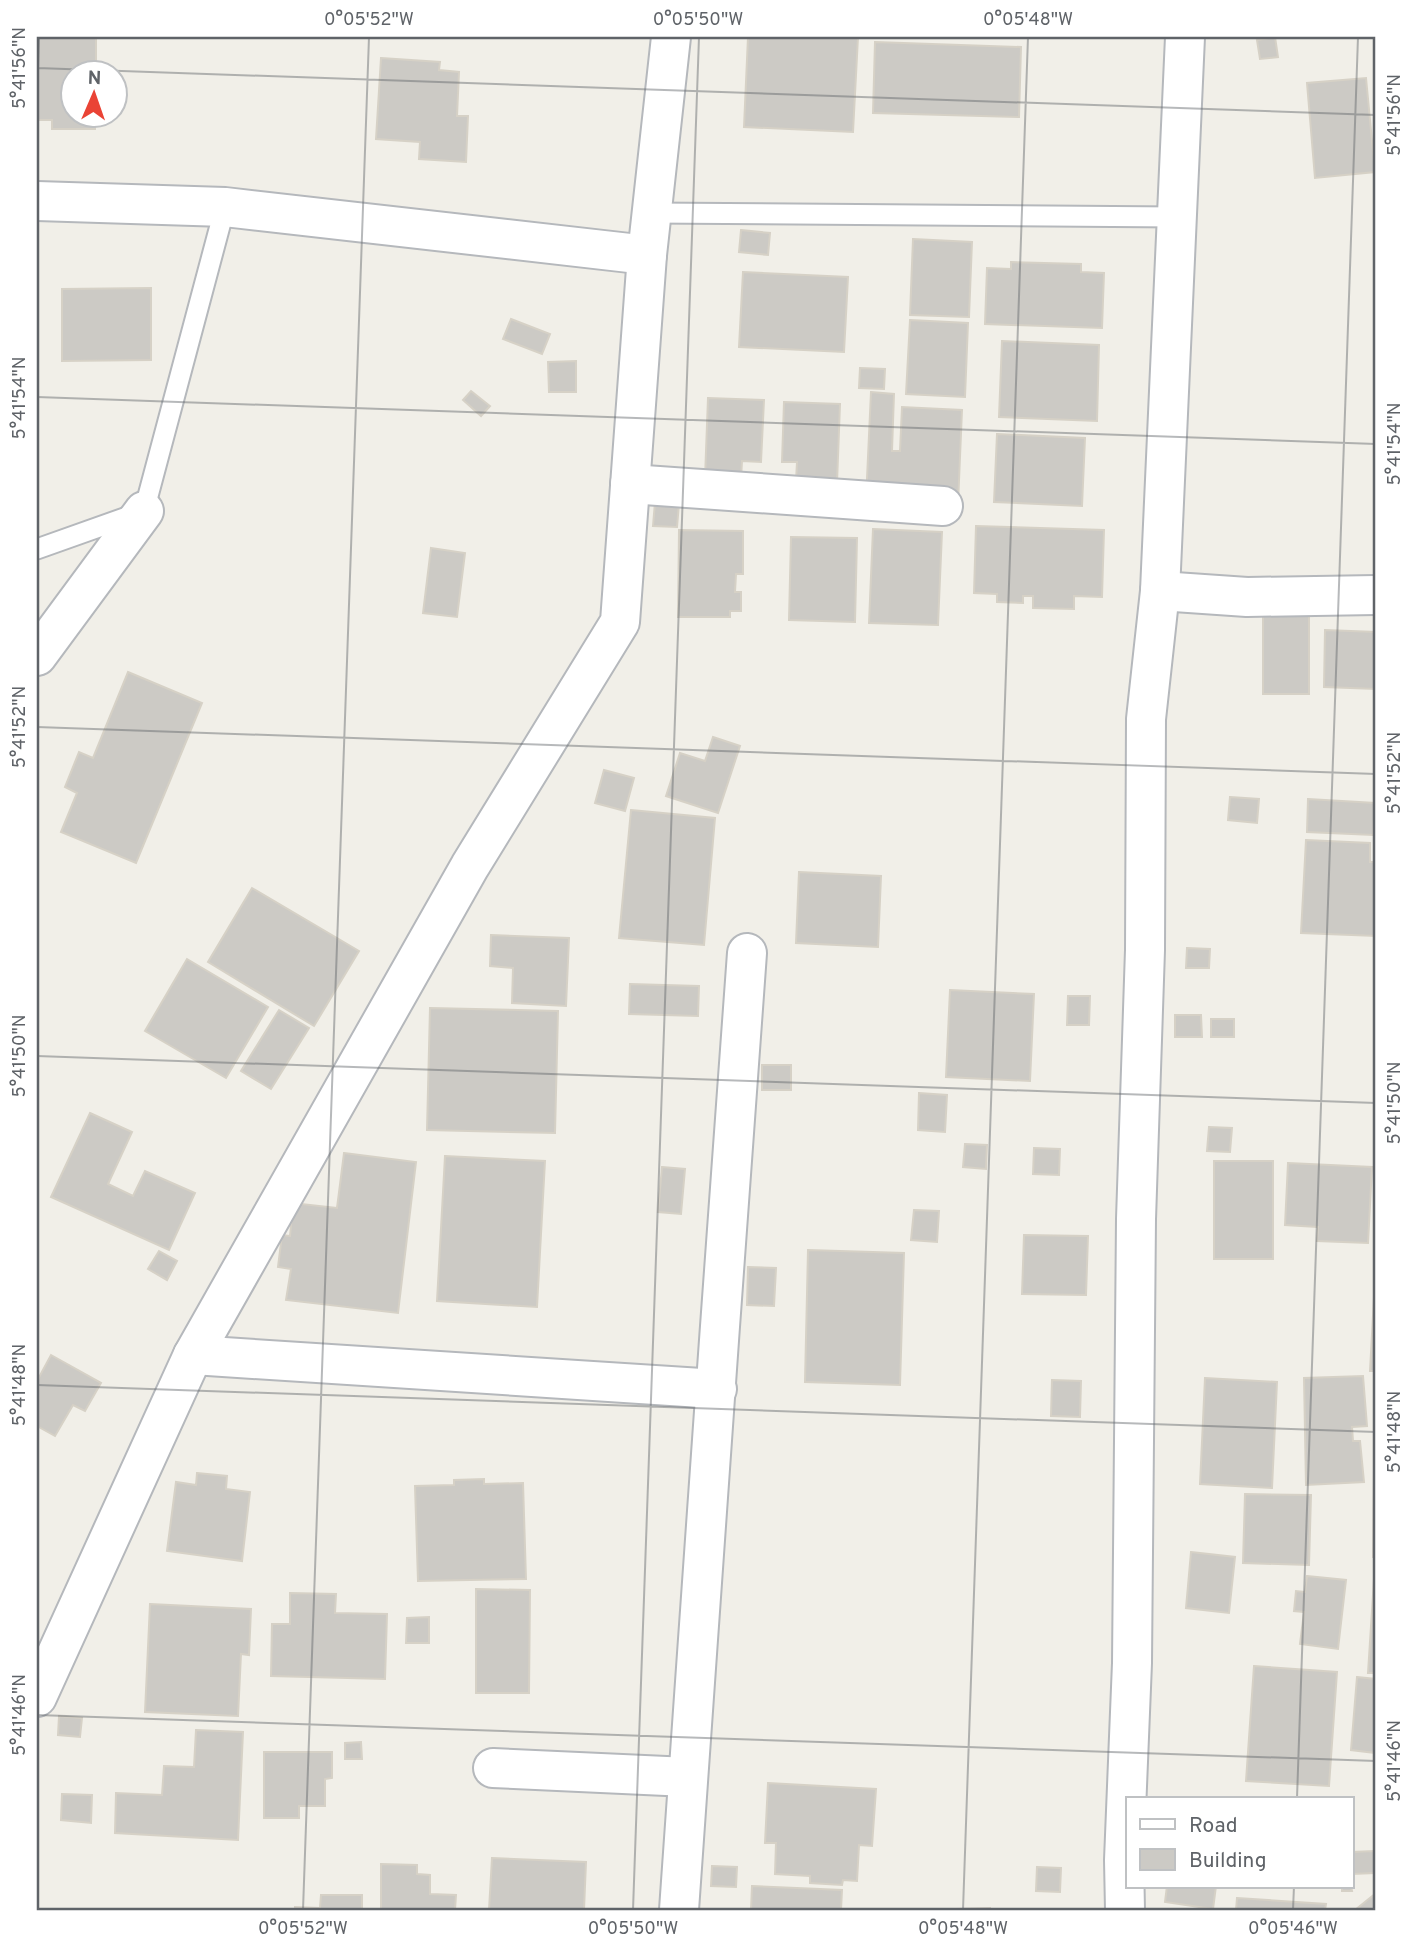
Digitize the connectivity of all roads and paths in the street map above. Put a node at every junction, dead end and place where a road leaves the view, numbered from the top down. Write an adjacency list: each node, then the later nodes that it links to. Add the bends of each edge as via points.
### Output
1 (671, 37): 5 (street)
2 (1185, 37): 6 (street)
3 (37, 201): 4 (street)
4 (225, 207): 7 (street); 10 (lane)
5 (651, 213): 6 (lane); 7 (street)
6 (1177, 217): 12 (street)
7 (647, 255): 8 (street)
8 (630, 484): 9 (street); 16 (street, via 620,622 470,866)
9 (943, 506)
10 (144, 511): 11 (lane); 14 (street)
11 (37, 549)
12 (1160, 591): 13 (street, via 1247,597); 21 (street, via 1146,719)
13 (1376, 596)
14 (37, 656)
15 (747, 953): 17 (street)
16 (192, 1355): 17 (street); 18 (street)
17 (717, 1389): 20 (street)
18 (37, 1698)
19 (493, 1768): 20 (street)
20 (688, 1777): 23 (street)
21 (1127, 1797)
22 (1126, 1811): 24 (street)
23 (680, 1910)
24 (1125, 1910)

